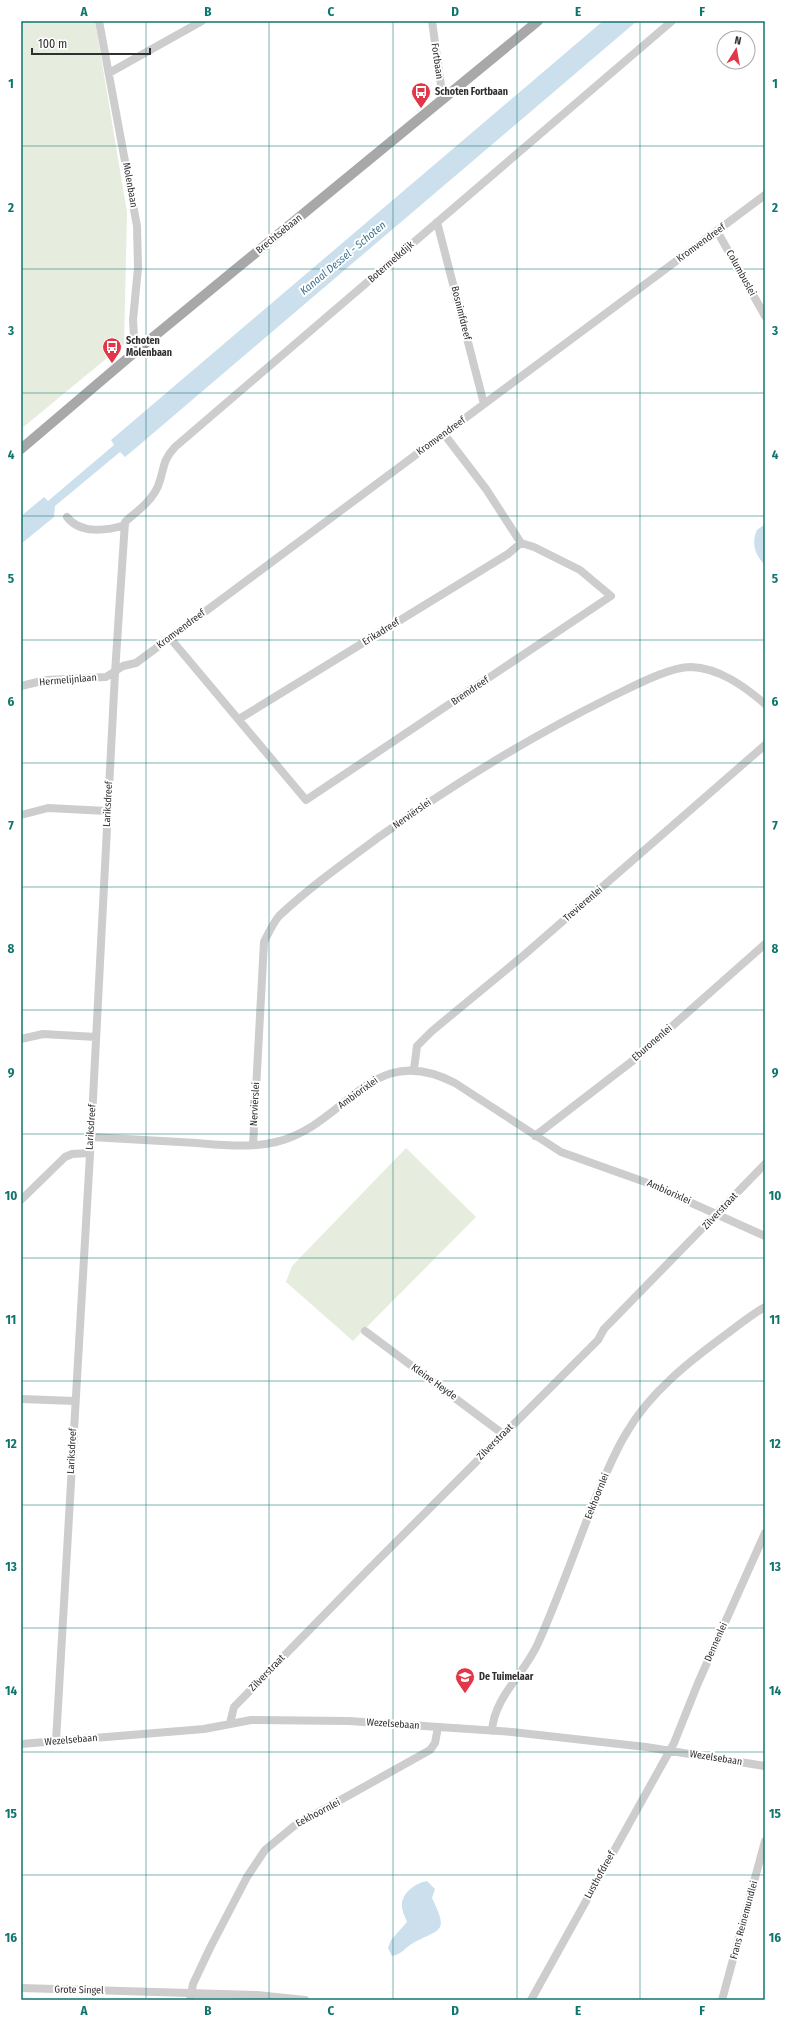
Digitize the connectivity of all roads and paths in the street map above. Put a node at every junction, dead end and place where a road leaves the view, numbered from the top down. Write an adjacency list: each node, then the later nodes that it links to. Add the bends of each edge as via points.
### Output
1 (99, 21): 6 (street, Molenbaan)
2 (202, 21): 6 (street)
3 (432, 21): 7 (street, Fortbaan)
4 (538, 21): 7 (main road, Brechtsebaan)
5 (672, 21): 9 (street, Botermelkdijk)
6 (109, 73): 12 (street, Molenbaan, via 137,226 138,268 133,320)
7 (443, 100): 12 (main road, Brechtsebaan)
8 (765, 195): 10 (street, Kromvendreef)
9 (437, 222): 13 (street, Bosnimfdreef); 17 (street, Botermelkdijk, via 175,446 167,456 159,485)
10 (717, 231): 11 (street, Columbuslei); 13 (street, Kromvendreef)
11 (765, 316)
12 (135, 352): 15 (main road, Brechtsebaan)
13 (484, 404): 14 (street, Kromvendreef)
14 (444, 434): 18 (street, via 486,489); 19 (street, Kromvendreef)
15 (21, 449)
16 (67, 517): 17 (street, via 72,523 90,529 109,530)
17 (124, 525): 20 (street, Lariksdreef)
18 (521, 543): 23 (street, Erikadreef, via 508,554); 23 (street, Bremdreef, via 580,570 611,596 306,800)
19 (170, 638): 20 (street, Kromvendreef, via 136,663 123,666); 23 (street, Bremdreef)
20 (115, 673): 21 (street, Hermelijnlaan, via 106,677 46,680); 25 (street, Lariksdreef)
21 (21, 686)
22 (765, 704): 33 (street, Nerviërslei, via 740,684 724,676 691,667 680,668 636,685 554,726 425,805 334,870 278,918 264,942)
23 (239, 719)
24 (765, 745): 30 (street, Trevierenlei, via 530,950 432,1031 417,1046)
25 (108, 811): 26 (street, via 48,808); 28 (street, Lariksdreef)
26 (21, 815)
27 (765, 944): 31 (street, Eburonenlei, via 635,1059)
28 (96, 1037): 29 (street, via 49,1034); 32 (street, Lariksdreef)
29 (21, 1039)
30 (414, 1069): 31 (street, Ambiorixlei, via 439,1075 455,1083); 33 (street, Ambiorixlei, via 393,1072 377,1078 316,1124 294,1137 274,1143)
31 (535, 1136): 37 (street, Ambiorixlei, via 561,1152 645,1182)
32 (91, 1137): 33 (street, Ambiorixlei); 34 (street, Lariksdreef)
33 (253, 1145)
34 (89, 1153): 36 (street, via 65,1157); 42 (street, Lariksdreef)
35 (765, 1164): 37 (street, Zilverstraat)
36 (21, 1200)
37 (718, 1214): 38 (street, Ambiorixlei); 43 (street, Zilverstraat, via 604,1329 598,1340)
38 (765, 1236)
39 (765, 1307): 47 (street, Eekhoornlei, via 708,1348 660,1390 640,1412 627,1432 608,1468 539,1643 499,1702)
40 (365, 1331): 43 (street, Kleine Heyde)
41 (21, 1398): 42 (street)
42 (75, 1401): 48 (street, Lariksdreef)
43 (503, 1434): 45 (street, Zilverstraat, via 234,1707)
44 (765, 1533): 50 (street, Dennenlei)
45 (230, 1723): 46 (street, Wezelsebaan, via 251,1720 349,1721); 48 (street, Wezelsebaan, via 204,1729)
46 (438, 1727): 47 (street, Wezelsebaan); 54 (street, Eekhoornlei, via 435,1743 430,1750 294,1826 265,1850 247,1877 210,1948)
47 (492, 1731): 50 (street, Wezelsebaan)
48 (56, 1741): 49 (street, Wezelsebaan)
49 (21, 1744)
50 (669, 1750): 51 (street, Wezelsebaan); 56 (street, Lusthofdreef)
51 (765, 1766)
52 (765, 1841): 57 (street, Frans Reinemundlei)
53 (21, 1988): 54 (street, Grote Singel)
54 (190, 1996): 55 (street, Grote Singel, via 257,1995)
55 (305, 2000)
56 (531, 2000)
57 (722, 2000)

